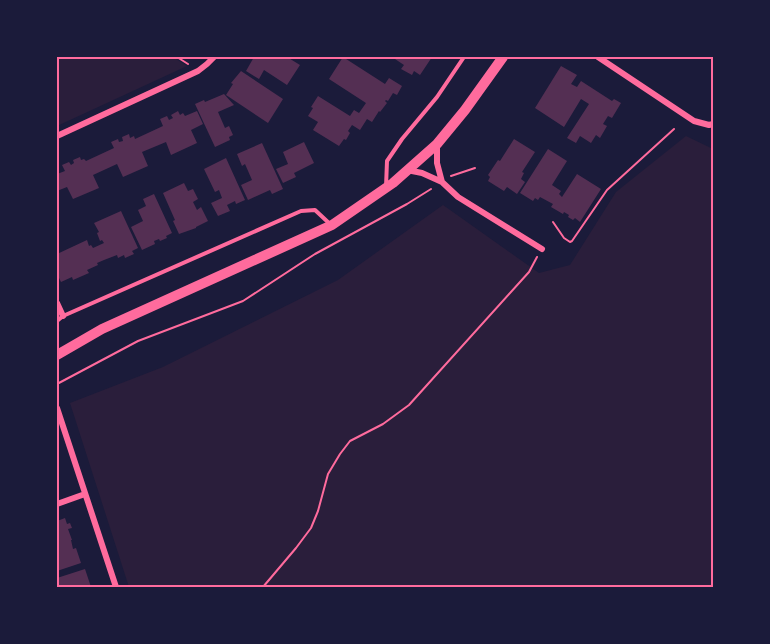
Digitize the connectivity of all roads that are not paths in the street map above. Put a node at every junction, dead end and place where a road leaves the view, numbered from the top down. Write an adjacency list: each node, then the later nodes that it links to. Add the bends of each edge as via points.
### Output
1 (214, 57): 6 (street, via 198,71)
2 (464, 57): 10 (lane, via 387,161)
3 (502, 57): 7 (street)
4 (598, 57): 5 (street, via 694,121)
5 (713, 124)
6 (57, 136)
7 (437, 144): 8 (street); 9 (street)
8 (407, 170): 9 (street); 10 (street)
9 (442, 182): 12 (street, via 458,197)
10 (386, 188): 11 (street)
11 (332, 225): 14 (lane, via 315,210 301,211); 15 (street, via 102,329)
12 (542, 249)
13 (57, 303): 14 (street)
14 (60, 318)
15 (58, 354)
16 (57, 410): 17 (street)
17 (85, 494): 18 (street); 19 (street)
18 (57, 504)
19 (116, 587)

